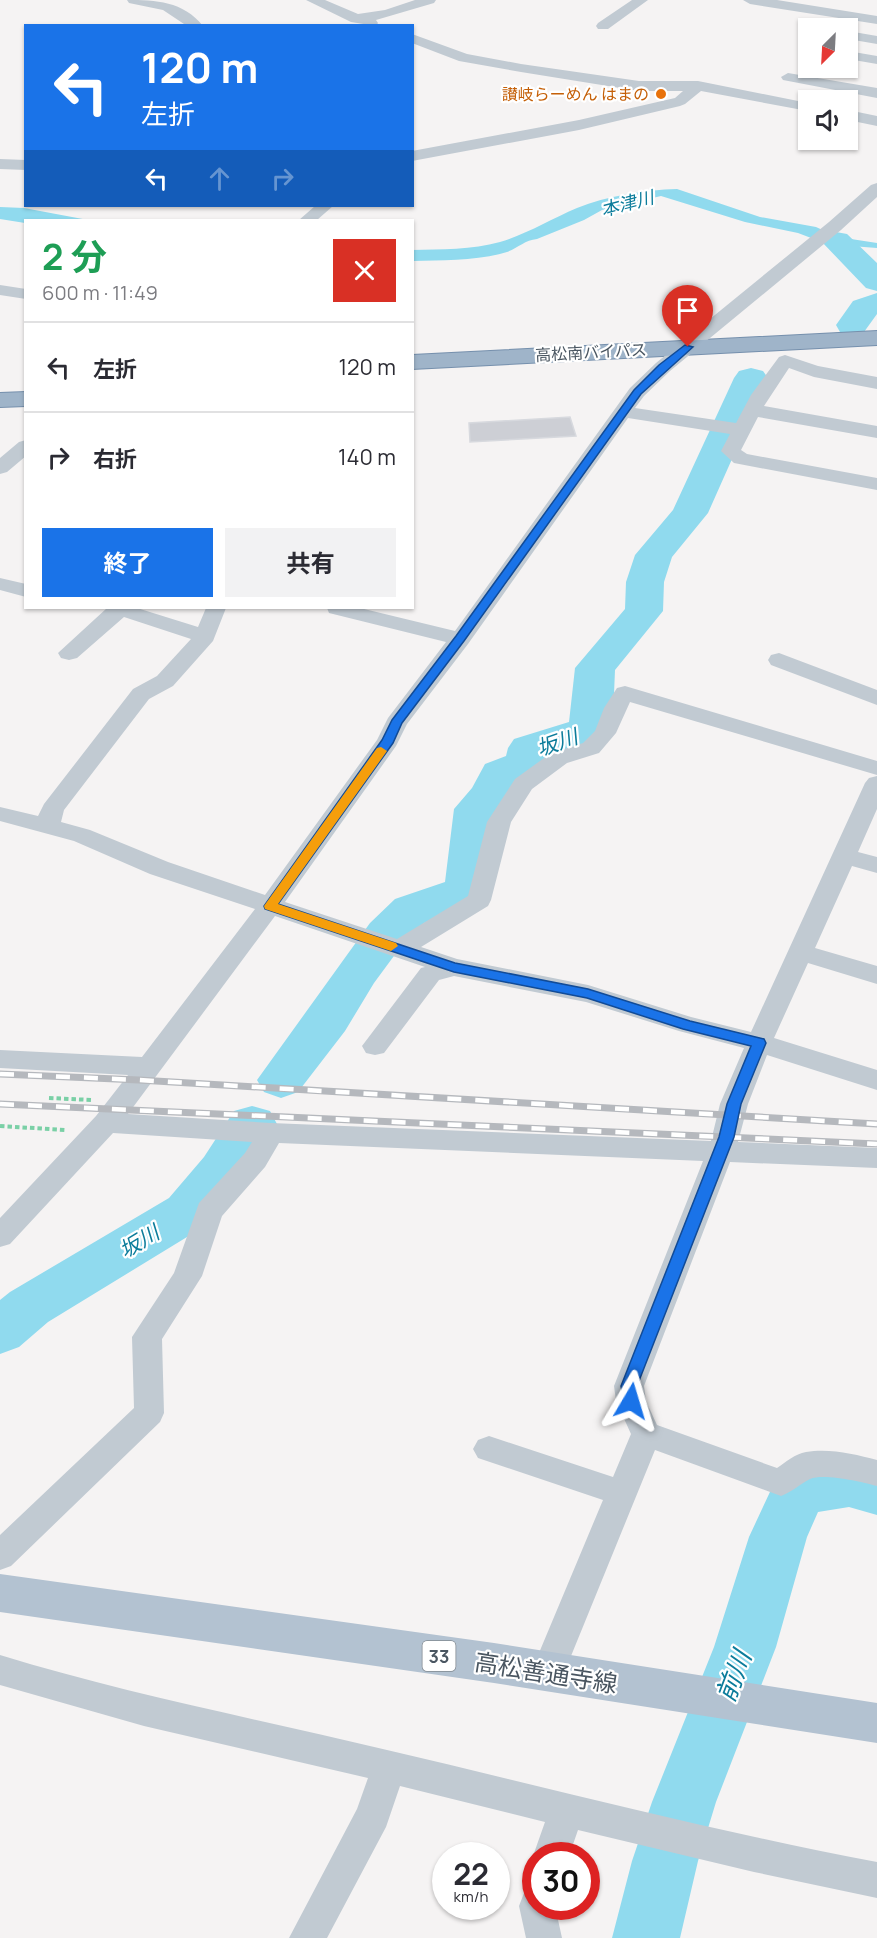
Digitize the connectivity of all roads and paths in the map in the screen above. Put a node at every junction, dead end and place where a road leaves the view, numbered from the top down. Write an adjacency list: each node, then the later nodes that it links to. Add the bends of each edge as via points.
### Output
1 (134, 0): 9 (street, via 168,6)
2 (313, 0): 7 (street)
3 (429, 0): 7 (street)
4 (641, 0): 11 (street)
5 (750, 0): 6 (street)
6 (807, 4): 8 (street)
7 (356, 19): 10 (street)
8 (877, 20)
9 (194, 24)
10 (375, 24)
11 (603, 26)
12 (858, 37): 14 (street)
13 (414, 39): 18 (street, via 464,58 521,68 639,86)
14 (877, 40)
15 (858, 57): 16 (street)
16 (877, 60)
17 (788, 77): 19 (street)
18 (698, 86): 20 (street); 23 (street, via 680,101 579,125)
19 (877, 93)
20 (798, 105)
21 (858, 117): 22 (street)
22 (877, 121)
23 (414, 156)
24 (0, 164): 25 (street)
25 (24, 165)
26 (877, 188): 32 (street)
27 (324, 207): 28 (street)
28 (308, 219)
29 (0, 290): 30 (street)
30 (24, 294)
31 (877, 338): 32 (highway, 高松南バイパス)
32 (688, 347): 35 (highway, 高松南バイパス); 36 (street)
33 (877, 356): 34 (highway, 高松南バイパス)
34 (785, 361): 36 (highway, 高松南バイパス); 40 (street); 43 (street)
35 (414, 362)
36 (663, 367): 37 (highway, 高松南バイパス); 44 (street, via 637,392)
37 (414, 380)
38 (24, 382): 39 (highway)
39 (0, 383)
40 (877, 383)
41 (24, 399): 42 (highway)
42 (0, 400)
43 (752, 410): 45 (street); 46 (street)
44 (625, 411): 45 (street); 57 (street)
45 (731, 428): 49 (street, via 732,451 741,459)
46 (877, 432)
47 (24, 448): 48 (street)
48 (0, 468)
49 (877, 484)
50 (0, 584): 51 (street)
51 (24, 590)
52 (118, 609): 58 (street)
53 (122, 609): 56 (street)
54 (216, 609): 56 (street)
55 (341, 609): 57 (street)
56 (205, 636): 64 (street, via 165,681 141,694 52,809)
57 (460, 639): 67 (street, via 396,723 388,741)
58 (69, 653)
59 (779, 660): 60 (street)
60 (877, 699)
61 (877, 768): 68 (street, via 624,693 605,733 591,748 559,758 524,784 499,822 479,900)
62 (877, 783): 65 (street)
63 (0, 814): 64 (street)
64 (48, 826): 67 (street, via 82,835 159,868)
65 (844, 856): 66 (street); 69 (street)
66 (877, 865)
67 (270, 906): 68 (street); 75 (street)
68 (387, 945): 70 (street)
69 (800, 952): 71 (street); 72 (street)
70 (454, 967): 72 (street, via 588,994); 73 (street, via 430,974)
71 (877, 975)
72 (759, 1043): 76 (street); 82 (street)
73 (375, 1046)
74 (0, 1059): 75 (street)
75 (148, 1067): 78 (street)
76 (877, 1080)
77 (49, 1098): 78 (path)
78 (123, 1101): 80 (street)
79 (0, 1126): 80 (path)
80 (102, 1128): 81 (street); 84 (street)
81 (271, 1133): 82 (street); 89 (street, via 255,1160 208,1211 187,1276 147,1337 149,1413)
82 (720, 1152): 83 (street); 85 (street, via 629,1386 631,1401)
83 (877, 1158)
84 (0, 1236)
85 (646, 1434): 87 (street, via 781,1484 806,1465 849,1466); 88 (street)
86 (489, 1449): 88 (street)
87 (877, 1473)
88 (622, 1493): 91 (street)
89 (0, 1556)
90 (0, 1593): 91 (main road, 高松善通寺線 / 33)
91 (548, 1672): 93 (main road, 高松善通寺線 / 33)
92 (4, 1678): 94 (street)
93 (877, 1723)
94 (389, 1767): 95 (street); 99 (street, via 373,1815)
95 (566, 1810): 96 (street); 97 (street)
96 (555, 1842)
97 (877, 1880)
98 (540, 1920): 100 (street)
99 (308, 1938)
100 (544, 1938)

